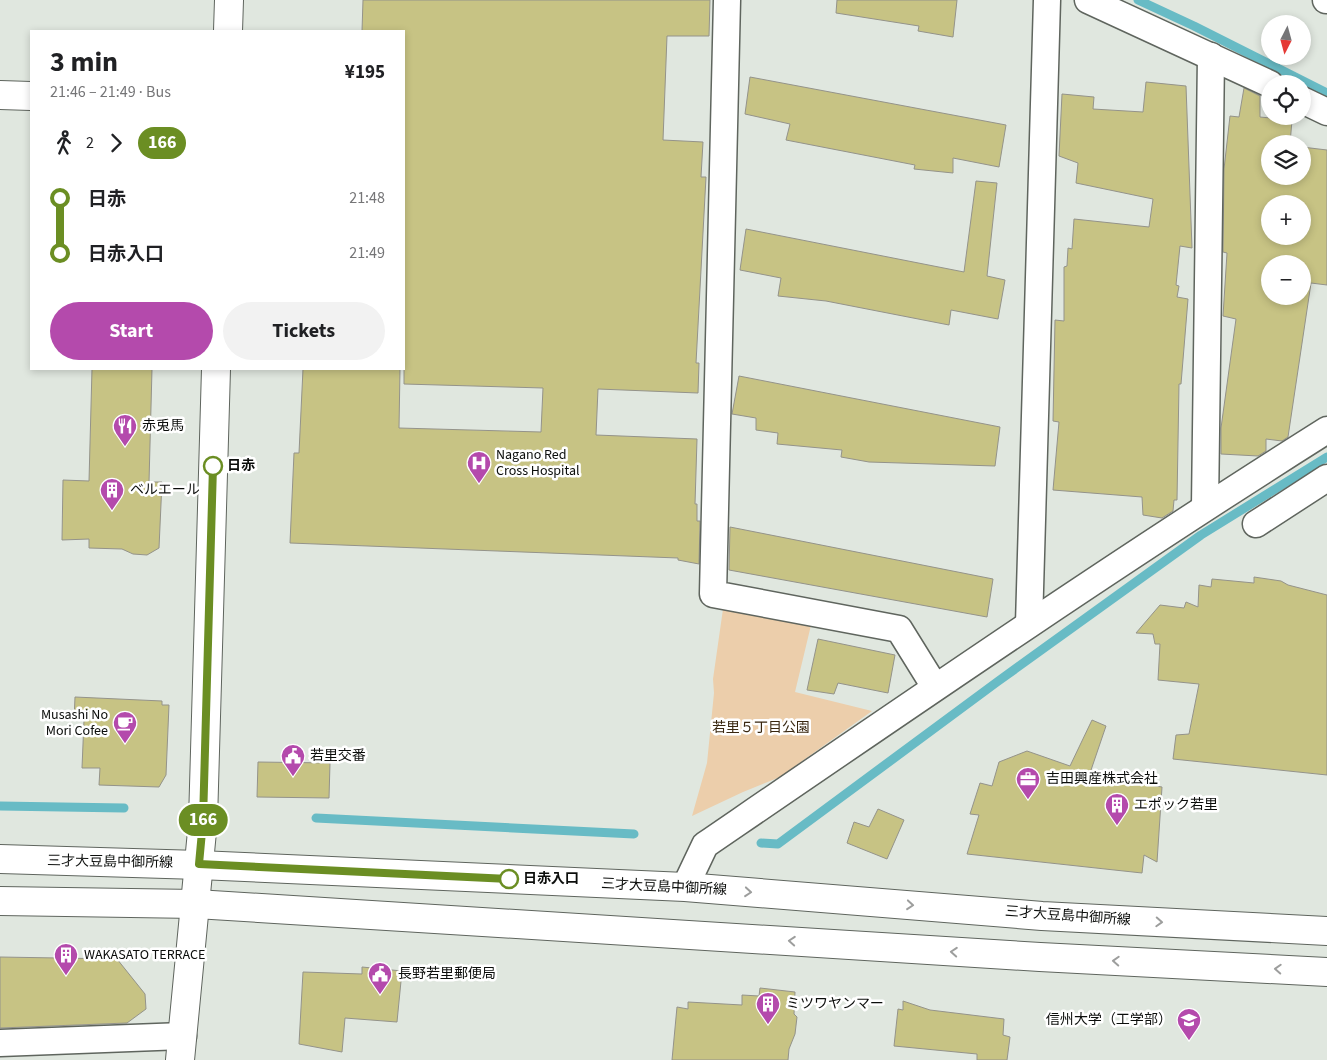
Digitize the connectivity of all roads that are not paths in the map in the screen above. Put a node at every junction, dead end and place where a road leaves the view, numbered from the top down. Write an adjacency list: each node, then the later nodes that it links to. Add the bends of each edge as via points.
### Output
1 (229, 0): 5 (main road)
2 (728, 0): 18 (street, via 713,594 899,629)
3 (1047, 0): 17 (street)
4 (1088, 0): 6 (street)
5 (228, 30)
6 (1211, 56): 7 (street); 15 (street)
7 (1261, 80)
8 (0, 95): 9 (main road)
9 (30, 96)
10 (1311, 104): 11 (street)
11 (1327, 112)
12 (216, 370): 20 (main road, via 203,821)
13 (1327, 430): 15 (street)
14 (1327, 478): 16 (street)
15 (1206, 507): 17 (street)
16 (1256, 524)
17 (1029, 624): 18 (street)
18 (935, 687): 21 (street, via 705,845)
19 (0, 859): 20 (main road, 三才大豆島中御所線)
20 (199, 864): 21 (main road, 三才大豆島中御所線); 23 (main road)
21 (685, 887): 24 (main road, 三才大豆島中御所線, one-way to 24, via 1042,916)
22 (0, 901): 23 (main road)
23 (196, 904): 25 (main road, one-way to 23); 27 (main road)
24 (1327, 931)
25 (1327, 972)
26 (0, 1043): 27 (street)
27 (181, 1048)

